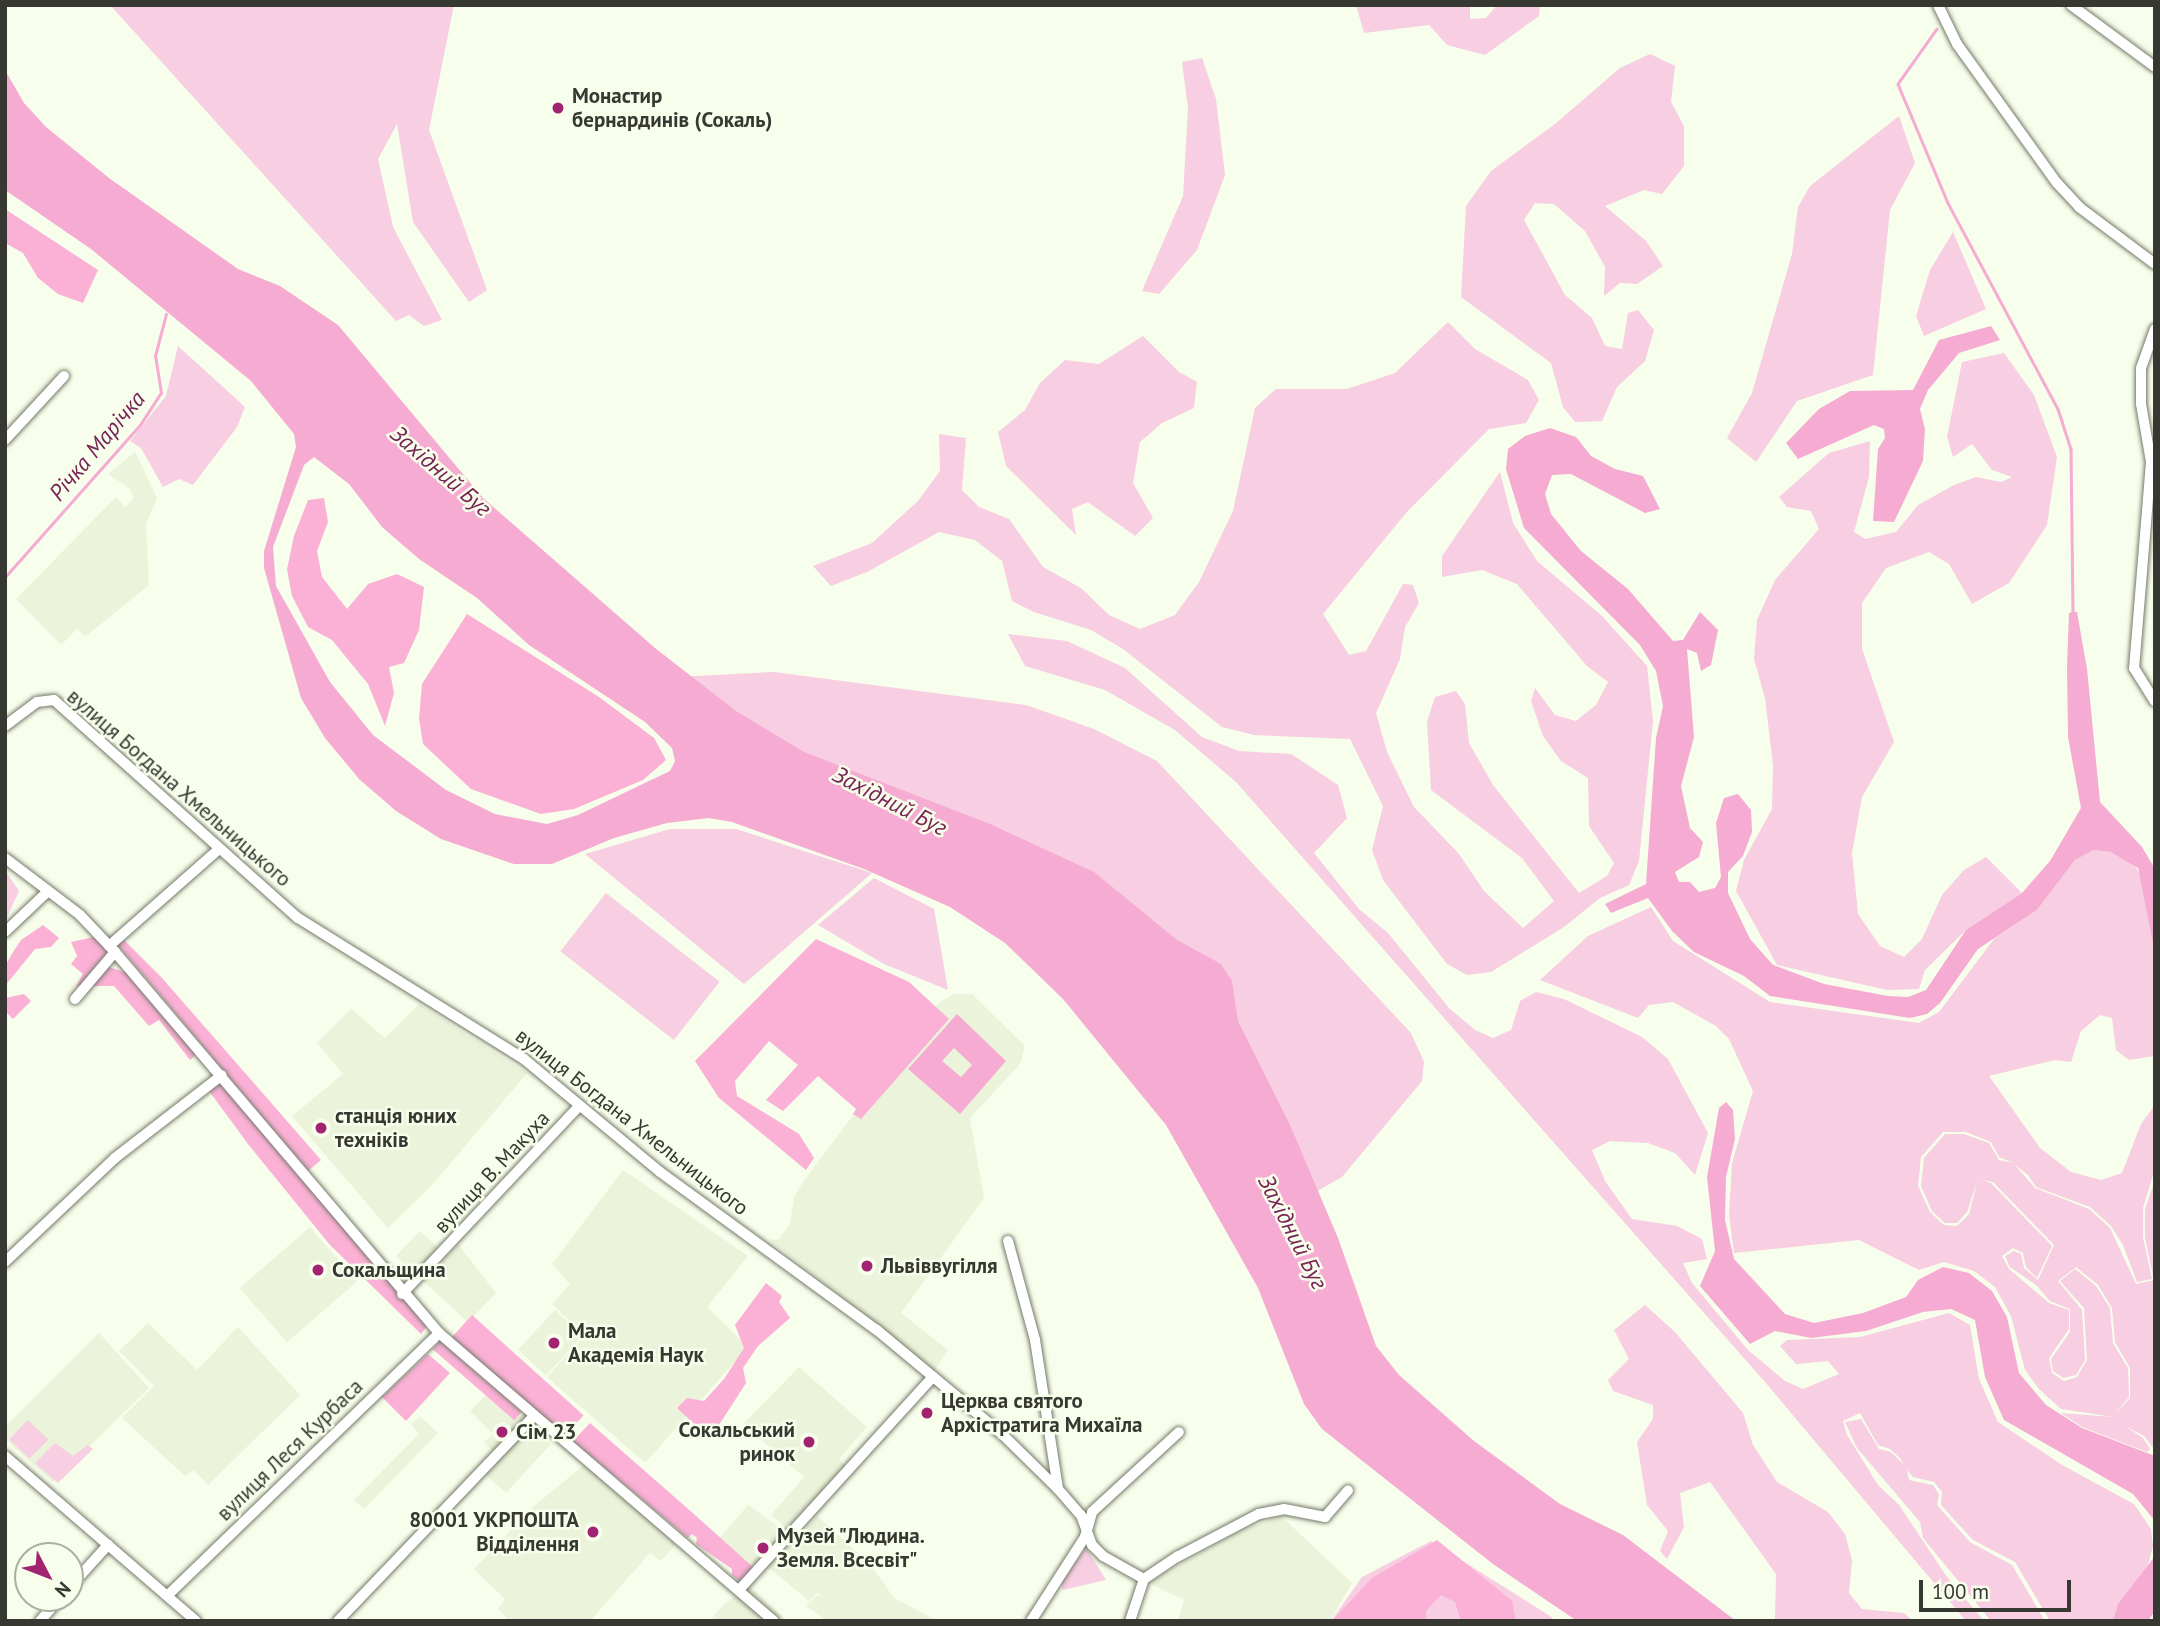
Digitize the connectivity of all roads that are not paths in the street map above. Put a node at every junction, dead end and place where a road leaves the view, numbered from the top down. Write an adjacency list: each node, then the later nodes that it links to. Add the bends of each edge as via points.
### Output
1 (1938, 5): 4 (street, via 1957,44 2057,183)
2 (2071, 5): 3 (street)
3 (2155, 67)
4 (2155, 264)
5 (2155, 329): 8 (street, via 2141,368 2141,404 2151,463 2134,668)
6 (64, 376): 7 (street)
7 (5, 439)
8 (2155, 701)
9 (5, 726): 10 (street, вулиця Богдана Хмельницького, via 37,702 54,700)
10 (219, 849): 14 (street); 17 (street, вулиця Богдана Хмельницького, via 298,918 524,1059)
11 (5, 858): 12 (street)
12 (48, 891): 13 (street); 14 (street, via 80,915)
13 (5, 932)
14 (112, 949): 15 (street); 16 (street)
15 (75, 999)
16 (222, 1075): 19 (street, via 115,1158); 20 (street)
17 (579, 1106): 20 (street, вулиця В. Макуха); 22 (street, вулиця Богдана Хмельницького)
18 (1009, 1241): 26 (street, via 1035,1340)
19 (5, 1262)
20 (402, 1294): 21 (street)
21 (439, 1333): 23 (street); 33 (street, вулиця Леся Курбаса)
22 (933, 1377): 26 (street, вулиця Богдана Хмельницького); 32 (street)
23 (534, 1416): 32 (street); 35 (street)
24 (1179, 1432): 28 (street, via 1091,1512)
25 (5, 1456): 29 (street)
26 (1058, 1489): 28 (street, вулиця Богдана Хмельницького)
27 (1348, 1491): 31 (street, via 1325,1517 1284,1508 1259,1514)
28 (1088, 1529): 31 (street, вулиця Богдана Хмельницького, via 1092,1545 1103,1556); 37 (street)
29 (108, 1545): 30 (street); 33 (street)
30 (84, 1572)
31 (1144, 1579): 38 (street)
32 (739, 1590): 36 (street)
33 (168, 1595): 34 (street)
34 (196, 1621)
35 (338, 1621)
36 (774, 1621)
37 (1031, 1621)
38 (1129, 1621)

